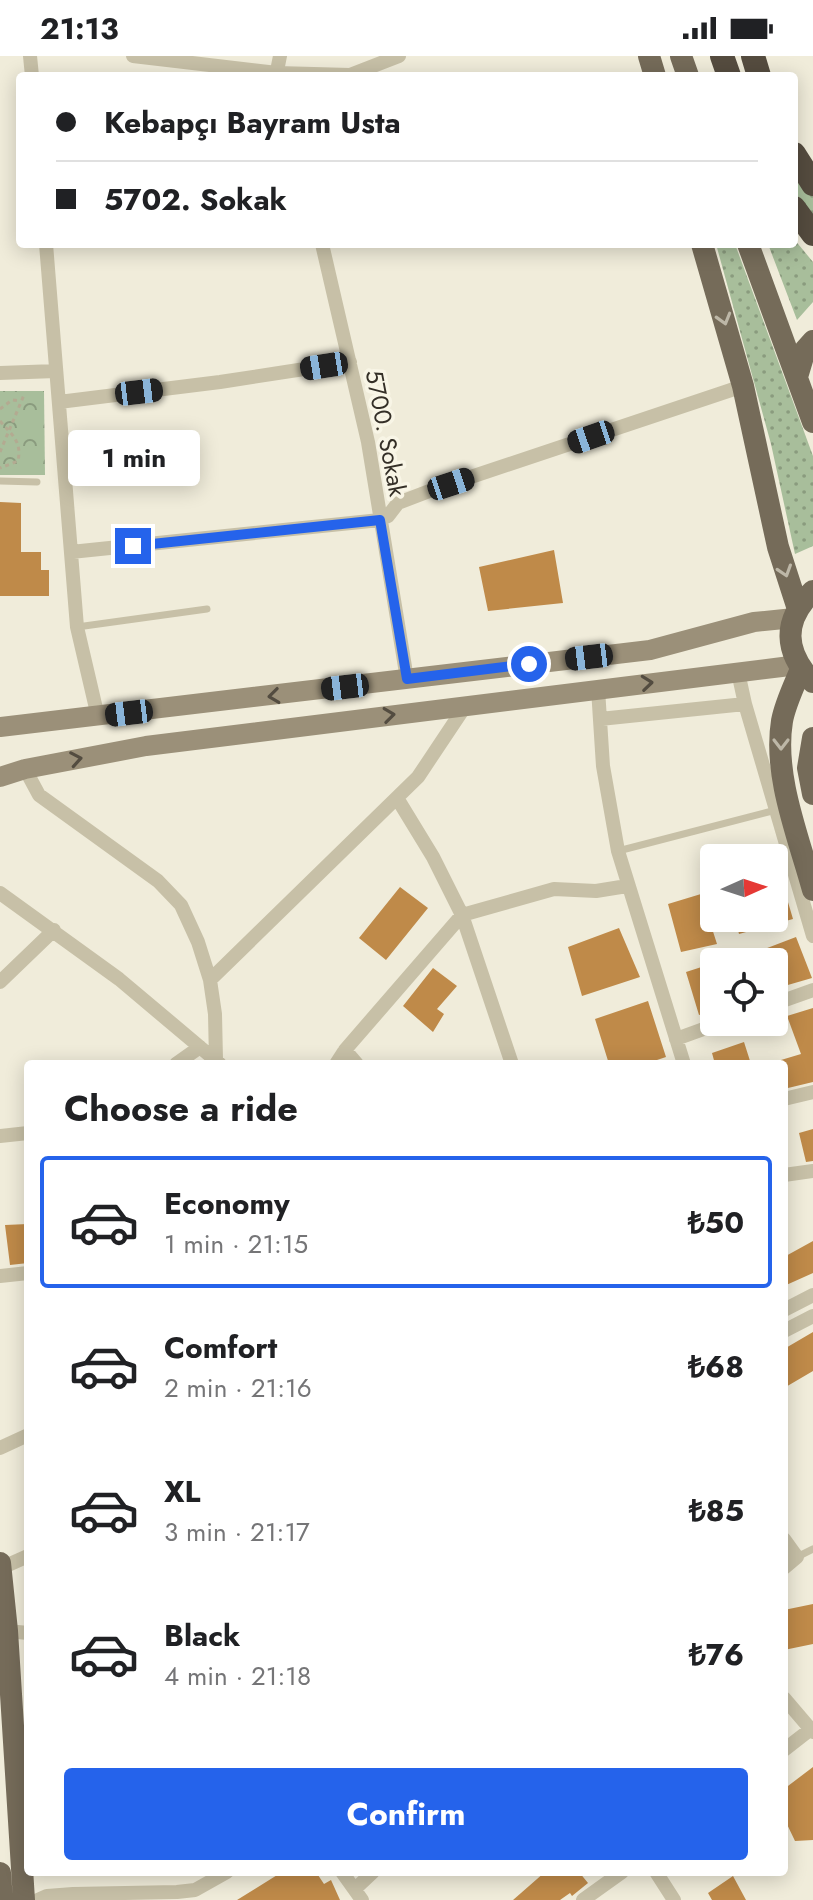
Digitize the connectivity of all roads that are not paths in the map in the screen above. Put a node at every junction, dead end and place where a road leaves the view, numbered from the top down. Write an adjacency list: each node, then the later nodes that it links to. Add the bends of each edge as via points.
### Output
1 (399, 56): 4 (street)
2 (138, 57): 3 (street)
3 (261, 72)
4 (358, 72)
5 (798, 160): 6 (highway)
6 (813, 184)
7 (798, 213): 8 (highway)
8 (813, 234)
9 (47, 248): 15 (street)
10 (323, 248): 14 (street, 5700. Sokak)
11 (703, 248): 18 (main road, one-way to 18)
12 (749, 248): 17 (main road)
13 (813, 341): 17 (main road)
14 (350, 362): 19 (street); 23 (street, 5700. Sokak)
15 (56, 371): 16 (street); 19 (street)
16 (0, 373)
17 (797, 377): 20 (main road)
18 (743, 386): 23 (street, via 432,490 398,503); 27 (main road, one-way to 27)
19 (59, 402): 24 (street)
20 (813, 422)
21 (0, 481): 22 (lane)
22 (37, 482)
23 (380, 520): 24 (street); 31 (street, 5700. Sokak)
24 (71, 552): 28 (street)
25 (813, 591): 27 (main road)
26 (207, 609): 28 (lane)
27 (796, 614): 30 (main road, via 791,642); 31 (main road, via 650,650)
28 (77, 627): 35 (street)
29 (738, 672): 30 (main road); 32 (main road, one-way to 29); 33 (street)
30 (804, 672): 46 (main road, one-way to 46, via 782,719 780,746 785,786)
31 (407, 679): 35 (main road, one-way to 35)
32 (598, 689): 34 (main road); 36 (street)
33 (745, 704): 36 (street); 43 (street)
34 (466, 705): 39 (main road, one-way to 34, via 146,746); 42 (street, via 418,777)
35 (98, 717): 37 (main road)
36 (600, 719): 44 (street)
37 (0, 727)
38 (813, 738): 41 (main road, via 808,768)
39 (25, 769): 40 (main road); 51 (street, via 39,795 158,881 181,905)
40 (0, 777)
41 (813, 794)
42 (397, 798): 48 (street); 51 (street)
43 (776, 810): 44 (lane); 50 (street)
44 (618, 851): 45 (street)
45 (627, 886): 48 (street, via 554,889); 56 (street)
46 (813, 890)
47 (0, 893): 49 (street)
48 (462, 915): 58 (street); 64 (street)
49 (54, 930): 52 (street); 57 (street)
50 (813, 936)
51 (210, 980): 61 (street)
52 (0, 982)
53 (813, 990): 54 (street)
54 (788, 999)
55 (700, 1030): 56 (street)
56 (676, 1039): 65 (street)
57 (200, 1047): 59 (street); 60 (street)
58 (345, 1050): 62 (street); 63 (street)
59 (182, 1060)
60 (216, 1060)
61 (218, 1060)
62 (339, 1060)
63 (354, 1060)
64 (511, 1060)
65 (683, 1060)
66 (813, 1092): 67 (street)
67 (788, 1098)
68 (24, 1133): 69 (street)
69 (0, 1136)
70 (813, 1171): 71 (street)
71 (788, 1174)
72 (24, 1273): 73 (street)
73 (0, 1276)
74 (813, 1295): 75 (street)
75 (788, 1308)
76 (813, 1316): 77 (street)
77 (788, 1329)
78 (24, 1437): 79 (street)
79 (0, 1448)
80 (788, 1545): 83 (street)
81 (813, 1549): 83 (lane)
82 (24, 1557): 85 (street)
83 (797, 1557): 84 (street)
84 (788, 1565)
85 (0, 1566): 86 (main road)
86 (18, 1632): 90 (main road)
87 (788, 1703): 88 (street)
88 (812, 1731): 89 (street)
89 (788, 1747)
90 (23, 1807)
91 (0, 1873): 100 (main road)
92 (220, 1876): 99 (street)
93 (345, 1876): 97 (street)
94 (370, 1876): 97 (street)
95 (616, 1876): 101 (street)
96 (659, 1876): 102 (street)
97 (359, 1894)
98 (31, 1895): 99 (street)
99 (177, 1896)
100 (2, 1900)
101 (583, 1900)
102 (674, 1900)

